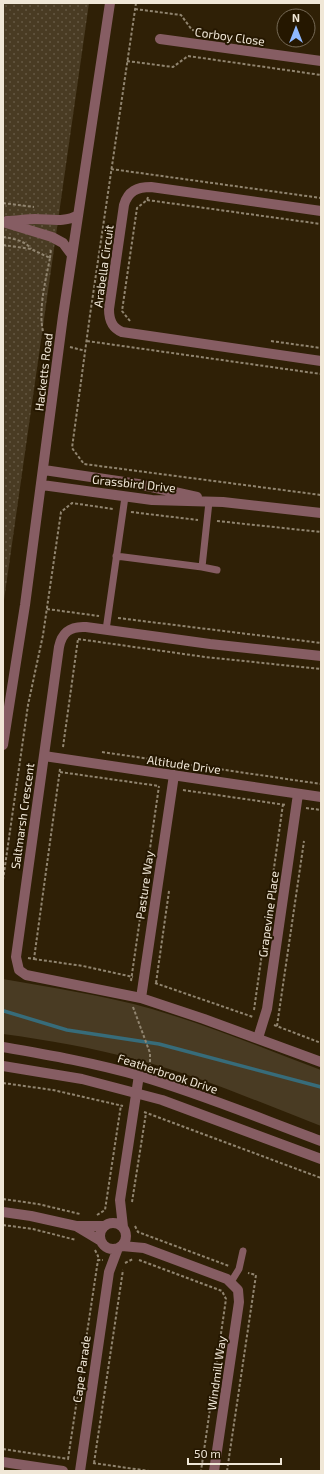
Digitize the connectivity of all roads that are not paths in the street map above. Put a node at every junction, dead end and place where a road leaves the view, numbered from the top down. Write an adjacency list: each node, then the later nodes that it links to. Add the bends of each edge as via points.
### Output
1 (110, 3): 5 (street, Hacketts Road)
2 (160, 39): 3 (street, Corboy Close)
3 (321, 61)
4 (321, 211): 8 (street, Arabella Circuit, via 139,187 131,192 124,205 109,309 110,319 117,330 132,334)
5 (78, 215): 6 (street, via 65,220); 7 (street, Hacketts Road)
6 (3, 221): 7 (street, via 52,237 63,243)
7 (72, 255): 9 (street, Hacketts Road)
8 (321, 361)
9 (44, 470): 10 (street, Hacketts Road); 13 (street, Grassbird Drive, via 138,484)
10 (42, 486): 11 (street, Grassbird Drive); 20 (street, Hacketts Road)
11 (125, 497): 12 (street, Grassbird Drive); 15 (lane)
12 (209, 502): 13 (street, Grassbird Drive); 16 (lane)
13 (223, 502): 14 (street, Grassbird Drive)
14 (321, 513)
15 (116, 556): 16 (lane); 18 (lane)
16 (202, 567): 17 (lane)
17 (217, 570)
18 (106, 630): 19 (street); 21 (street, Saltmarsh Crescent, via 80,627 67,630 60,641)
19 (321, 656)
20 (3, 745)
21 (44, 756): 22 (street, Altitude Drive); 25 (street, Saltmarsh Crescent, via 16,957 19,970 26,975)
22 (174, 775): 23 (street, Altitude Drive); 25 (street, Pasture Way)
23 (298, 794): 24 (street, Altitude Drive); 26 (street, Grapevine Place, via 264,1022)
24 (321, 796)
25 (141, 998): 26 (street)
26 (258, 1038): 28 (street)
27 (3, 1048): 30 (street, Featherbrook Drive, via 86,1062)
28 (321, 1062)
29 (3, 1066): 31 (street, via 82,1079)
30 (139, 1075): 31 (street); 32 (street, Featherbrook Drive)
31 (136, 1093): 33 (street, via 180,1106); 34 (street)
32 (321, 1141)
33 (321, 1159)
34 (120, 1200): 36 (street); 38 (street)
35 (3, 1212): 37 (street)
36 (106, 1225): 37 (street); 38 (street, via 116,1223); 39 (street, via 101,1233)
37 (76, 1226): 39 (street)
38 (125, 1230): 40 (street, via 126,1241); 41 (street)
39 (103, 1244): 40 (street, via 112,1249); 43 (street, Cape Parade)
40 (120, 1247): 41 (street); 43 (street, Cape Parade)
41 (144, 1248): 44 (street)
42 (243, 1251): 44 (lane, via 239,1269)
43 (109, 1272): 47 (street, Cape Parade)
44 (231, 1282): 48 (street, Windmill Way, via 238,1290 239,1302)
45 (3, 1462): 46 (street)
46 (63, 1471)
47 (80, 1471)
48 (214, 1471)

